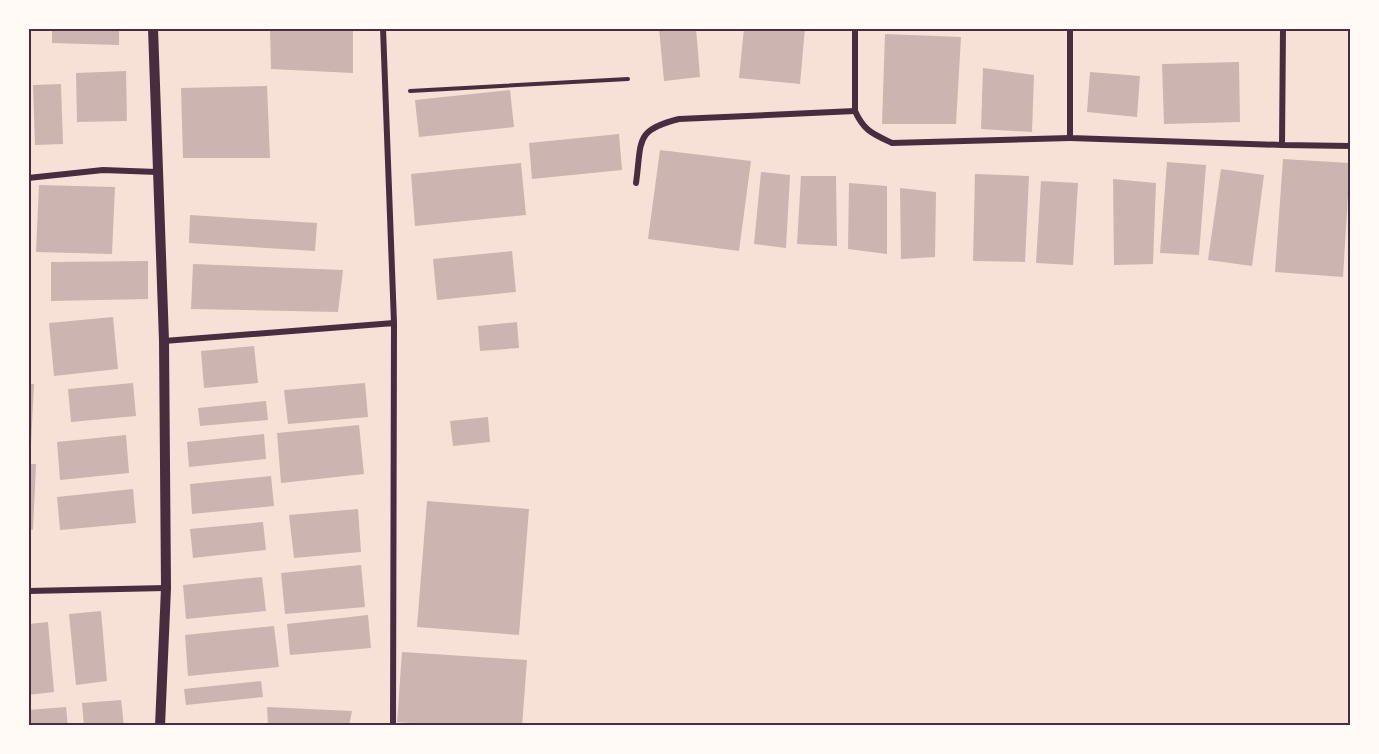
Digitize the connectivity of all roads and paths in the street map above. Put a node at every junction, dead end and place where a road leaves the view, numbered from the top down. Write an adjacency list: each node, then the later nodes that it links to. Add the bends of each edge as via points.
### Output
1 (153, 28): 12 (street)
2 (383, 28): 7 (street)
3 (855, 28): 8 (street)
4 (1070, 28): 9 (street)
5 (1283, 28): 10 (street)
6 (628, 79): 7 (path)
7 (384, 93): 15 (street)
8 (855, 111): 9 (street, via 868,131 892,144); 14 (street, via 679,118 657,124 642,141)
9 (1070, 138): 10 (street)
10 (1282, 145): 11 (street)
11 (1350, 146)
12 (157, 172): 13 (street, via 103,170); 16 (street)
13 (28, 177)
14 (636, 183)
15 (394, 323): 16 (street); 20 (street)
16 (164, 341): 17 (street)
17 (166, 588): 18 (street); 19 (street)
18 (28, 591)
19 (160, 726)
20 (393, 726)

